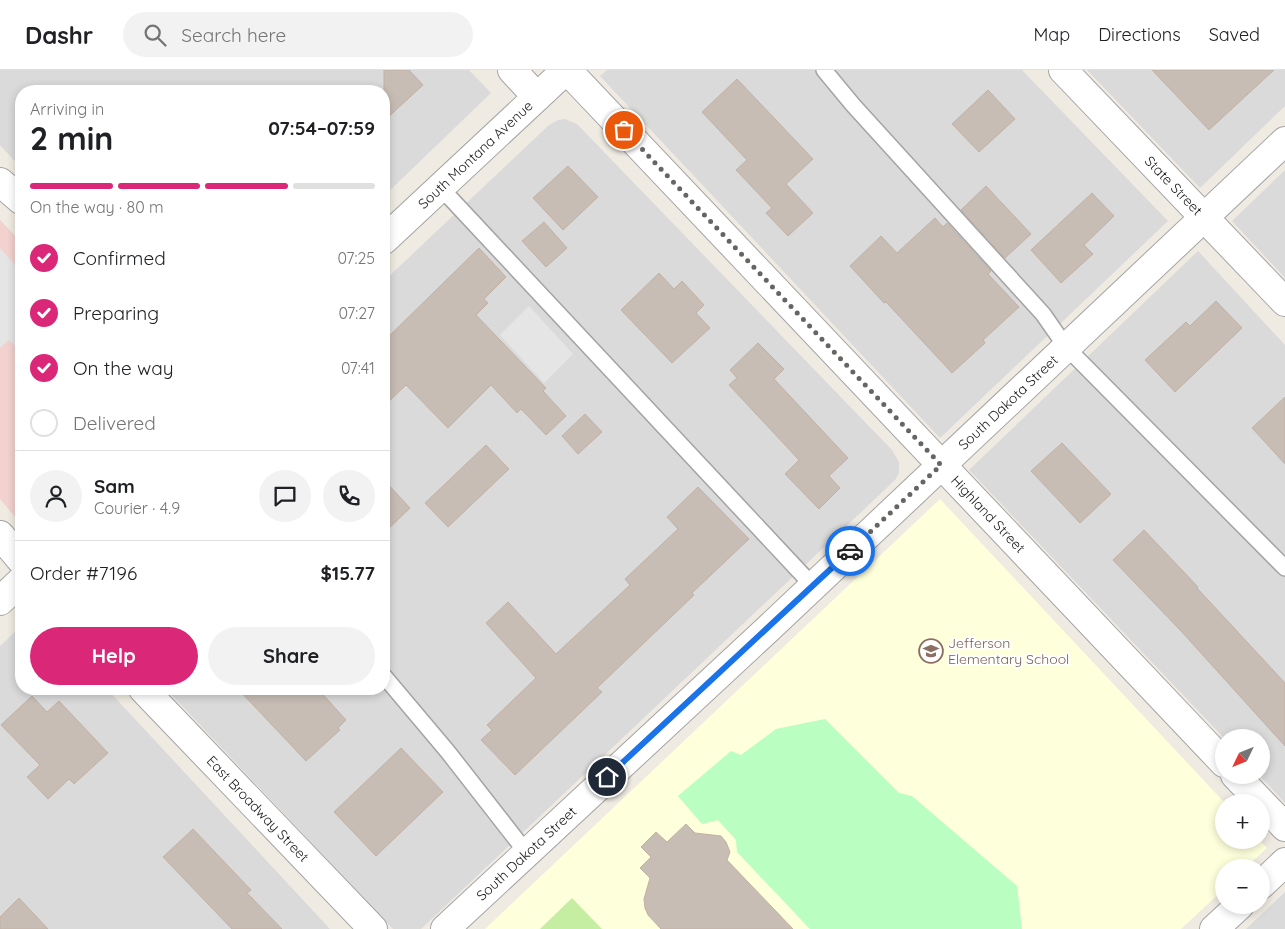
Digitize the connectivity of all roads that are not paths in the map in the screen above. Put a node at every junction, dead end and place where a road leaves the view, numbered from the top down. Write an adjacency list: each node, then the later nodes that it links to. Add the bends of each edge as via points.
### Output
1 (512, 70): 5 (street)
2 (566, 70): 5 (street, South Montana Avenue); 14 (street, Highland Street)
3 (824, 70): 13 (lane, via 1043,314)
4 (1063, 70): 10 (street, State Street)
5 (537, 97): 8 (street, South Montana Avenue)
6 (1285, 141): 10 (street, South Dakota Street)
7 (0, 182): 9 (street)
8 (440, 187): 11 (street, South Montana Avenue); 18 (lane)
9 (15, 195)
10 (1205, 216): 12 (street, State Street); 13 (street, South Dakota Street)
11 (390, 234)
12 (1285, 302)
13 (1066, 348): 14 (street, South Dakota Street); 17 (lane)
14 (941, 465): 18 (street, South Dakota Street); 23 (street, Highland Street)
15 (0, 535): 16 (street)
16 (15, 553)
17 (1285, 568)
18 (813, 586): 26 (street, South Dakota Street)
19 (15, 587): 20 (street)
20 (0, 601)
21 (390, 683): 26 (lane)
22 (149, 695): 30 (street, East Broadway Street)
23 (1215, 754)
24 (1243, 784): 25 (street)
25 (1285, 828)
26 (526, 852): 31 (street, South Dakota Street)
27 (1285, 862): 28 (street)
28 (1270, 876)
29 (1230, 914): 32 (street)
30 (373, 929)
31 (445, 929)
32 (1214, 929)

